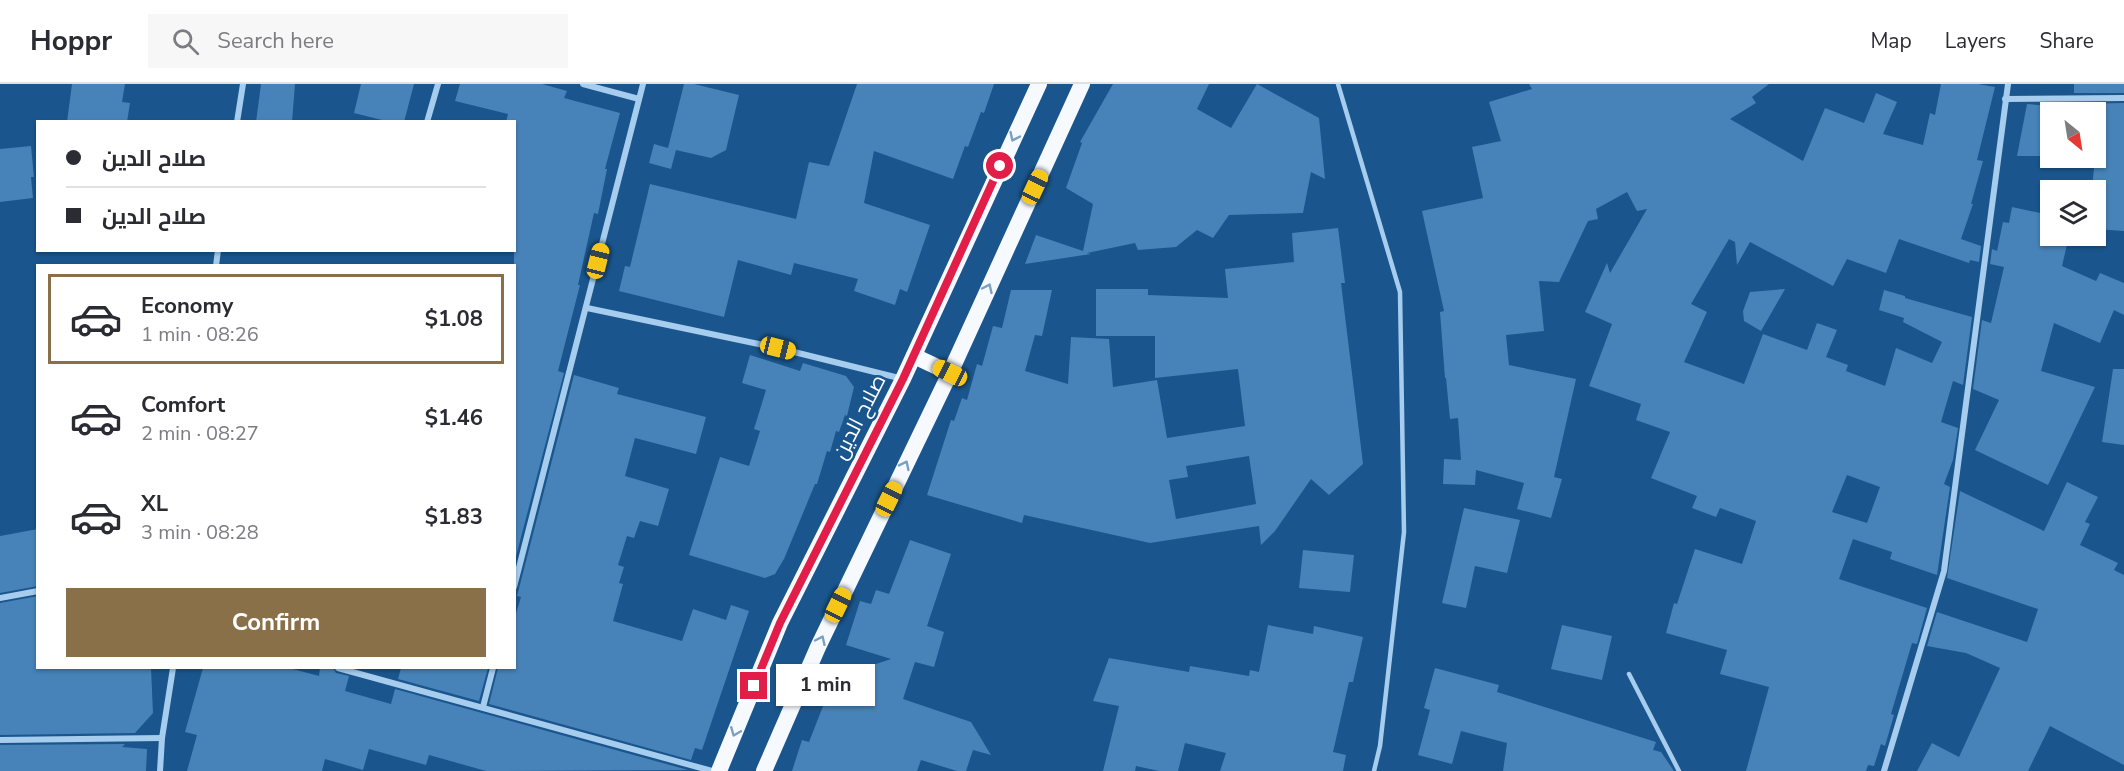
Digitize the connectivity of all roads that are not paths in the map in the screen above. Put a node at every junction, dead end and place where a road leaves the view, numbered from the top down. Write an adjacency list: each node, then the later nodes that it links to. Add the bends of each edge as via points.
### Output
1 (243, 84): 12 (street)
2 (438, 84): 13 (street)
3 (583, 84): 10 (street)
4 (643, 84): 10 (street)
5 (1039, 84): 15 (highway, صلاح الدين, one-way to 15)
6 (1082, 84): 16 (highway, one-way to 6)
7 (1338, 84): 32 (lane, via 1400,292 1404,532)
8 (2008, 84): 11 (street)
9 (2124, 98): 11 (street)
10 (639, 99): 14 (street)
11 (2005, 99): 34 (street, via 1944,571)
12 (237, 120)
13 (428, 120)
14 (587, 308): 17 (street); 18 (street)
15 (914, 356): 16 (highway); 17 (highway, صلاح الدين)
16 (950, 373): 31 (highway, one-way to 16, via 818,647)
17 (903, 379): 30 (highway, صلاح الدين, one-way to 30, via 780,623)
18 (516, 579)
19 (36, 591): 20 (street)
20 (0, 598)
21 (173, 669): 26 (street)
22 (342, 669): 25 (street)
23 (493, 669): 25 (street)
24 (1629, 674): 33 (lane)
25 (483, 707): 29 (street)
26 (162, 738): 27 (street); 28 (street)
27 (0, 740)
28 (160, 771)
29 (712, 771)
30 (719, 771)
31 (764, 771)
32 (1374, 771)
33 (1679, 771)
34 (1884, 771)

